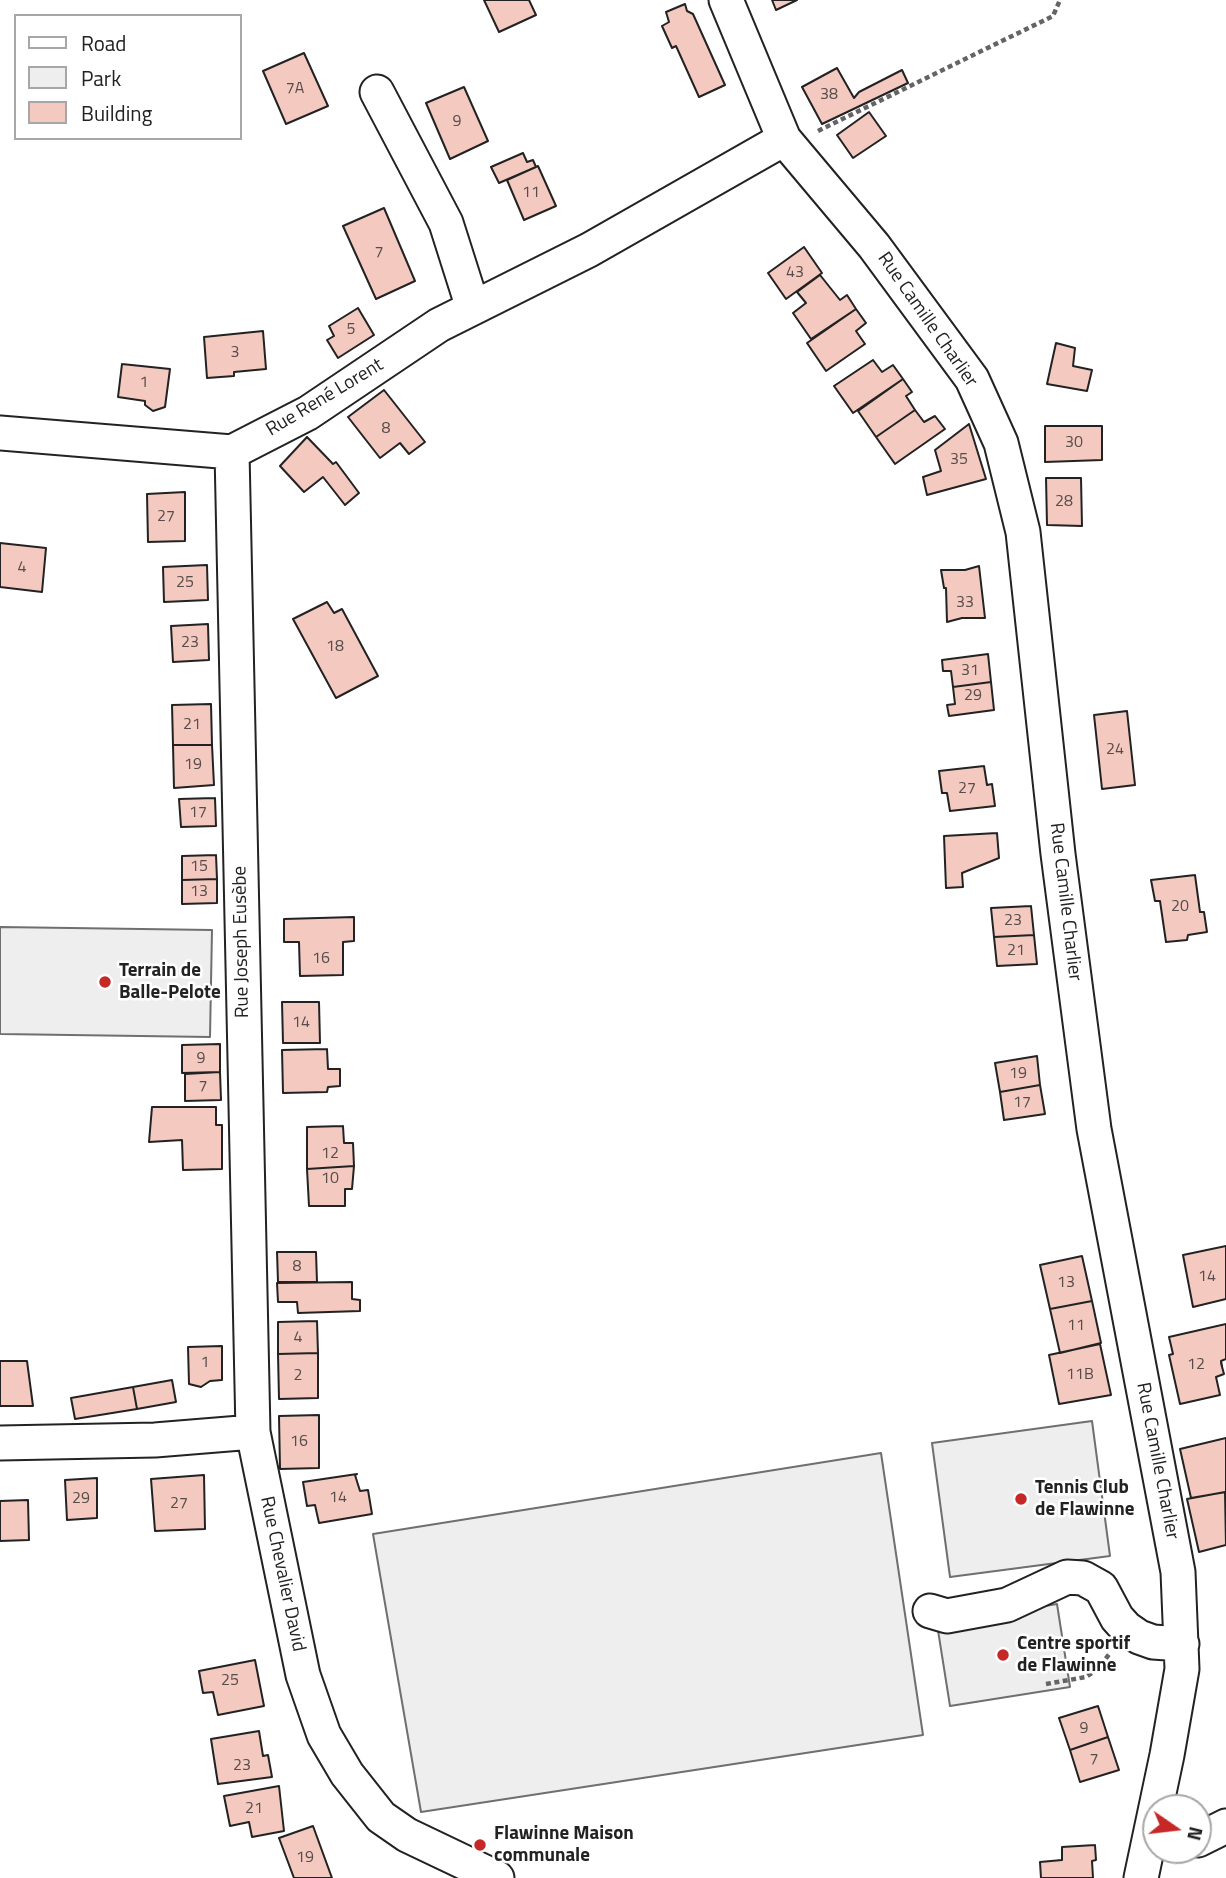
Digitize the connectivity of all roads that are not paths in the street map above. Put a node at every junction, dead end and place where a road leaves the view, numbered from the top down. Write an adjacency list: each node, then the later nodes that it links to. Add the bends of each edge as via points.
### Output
1 (726, 0): 3 (street, Rue Camille Charlier)
2 (377, 92): 4 (street, via 446,223)
3 (787, 141): 4 (street, Rue René Lorent); 10 (street, Rue Camille Charlier, via 874,246 972,379 1001,443 1023,533 1094,1129 1178,1572)
4 (473, 308): 6 (street, Rue René Lorent, via 308,413)
5 (0, 433): 6 (street)
6 (232, 452): 7 (street, Rue Joseph Eusèbe)
7 (253, 1432): 8 (street, via 155,1440); 12 (street, Rue Chevalier David, via 303,1675 324,1735 381,1817 407,1835)
8 (0, 1443)
9 (930, 1611): 10 (street, via 947,1616 1007,1605 1067,1577 1083,1578 1101,1588 1117,1618 1139,1637)
10 (1182, 1644): 11 (street, Rue Camille Charlier, via 1182,1669)
11 (1160, 1794)
12 (497, 1878)

